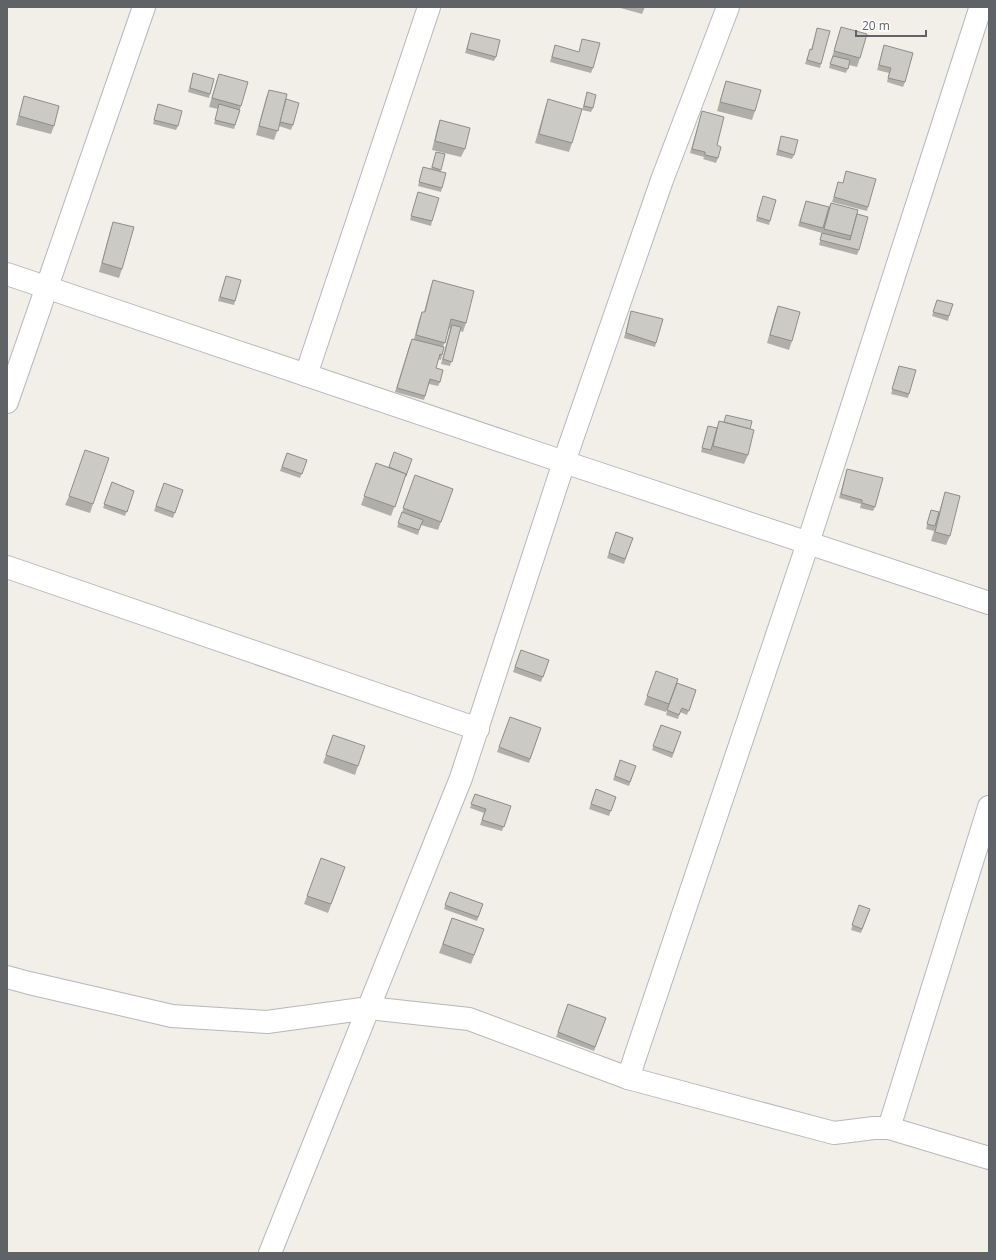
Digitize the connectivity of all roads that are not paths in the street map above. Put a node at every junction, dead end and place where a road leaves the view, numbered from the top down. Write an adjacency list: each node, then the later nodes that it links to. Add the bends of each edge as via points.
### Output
1 (144, 7): 6 (street)
2 (428, 7): 7 (street)
3 (728, 7): 9 (street, via 662,180)
4 (980, 10): 10 (street)
5 (7, 274): 6 (street)
6 (47, 287): 7 (street); 8 (street)
7 (306, 375): 9 (street)
8 (7, 402)
9 (564, 462): 10 (street); 13 (street)
10 (808, 543): 12 (street); 17 (street)
11 (7, 567): 13 (street)
12 (989, 604)
13 (478, 729): 16 (street, via 462,778)
14 (989, 806): 18 (street)
15 (7, 977): 16 (street, via 172,1016 267,1022)
16 (369, 1008): 17 (street, via 469,1019); 20 (street)
17 (628, 1078): 18 (street, via 834,1133)
18 (889, 1128): 19 (street)
19 (989, 1158)
20 (270, 1253)

